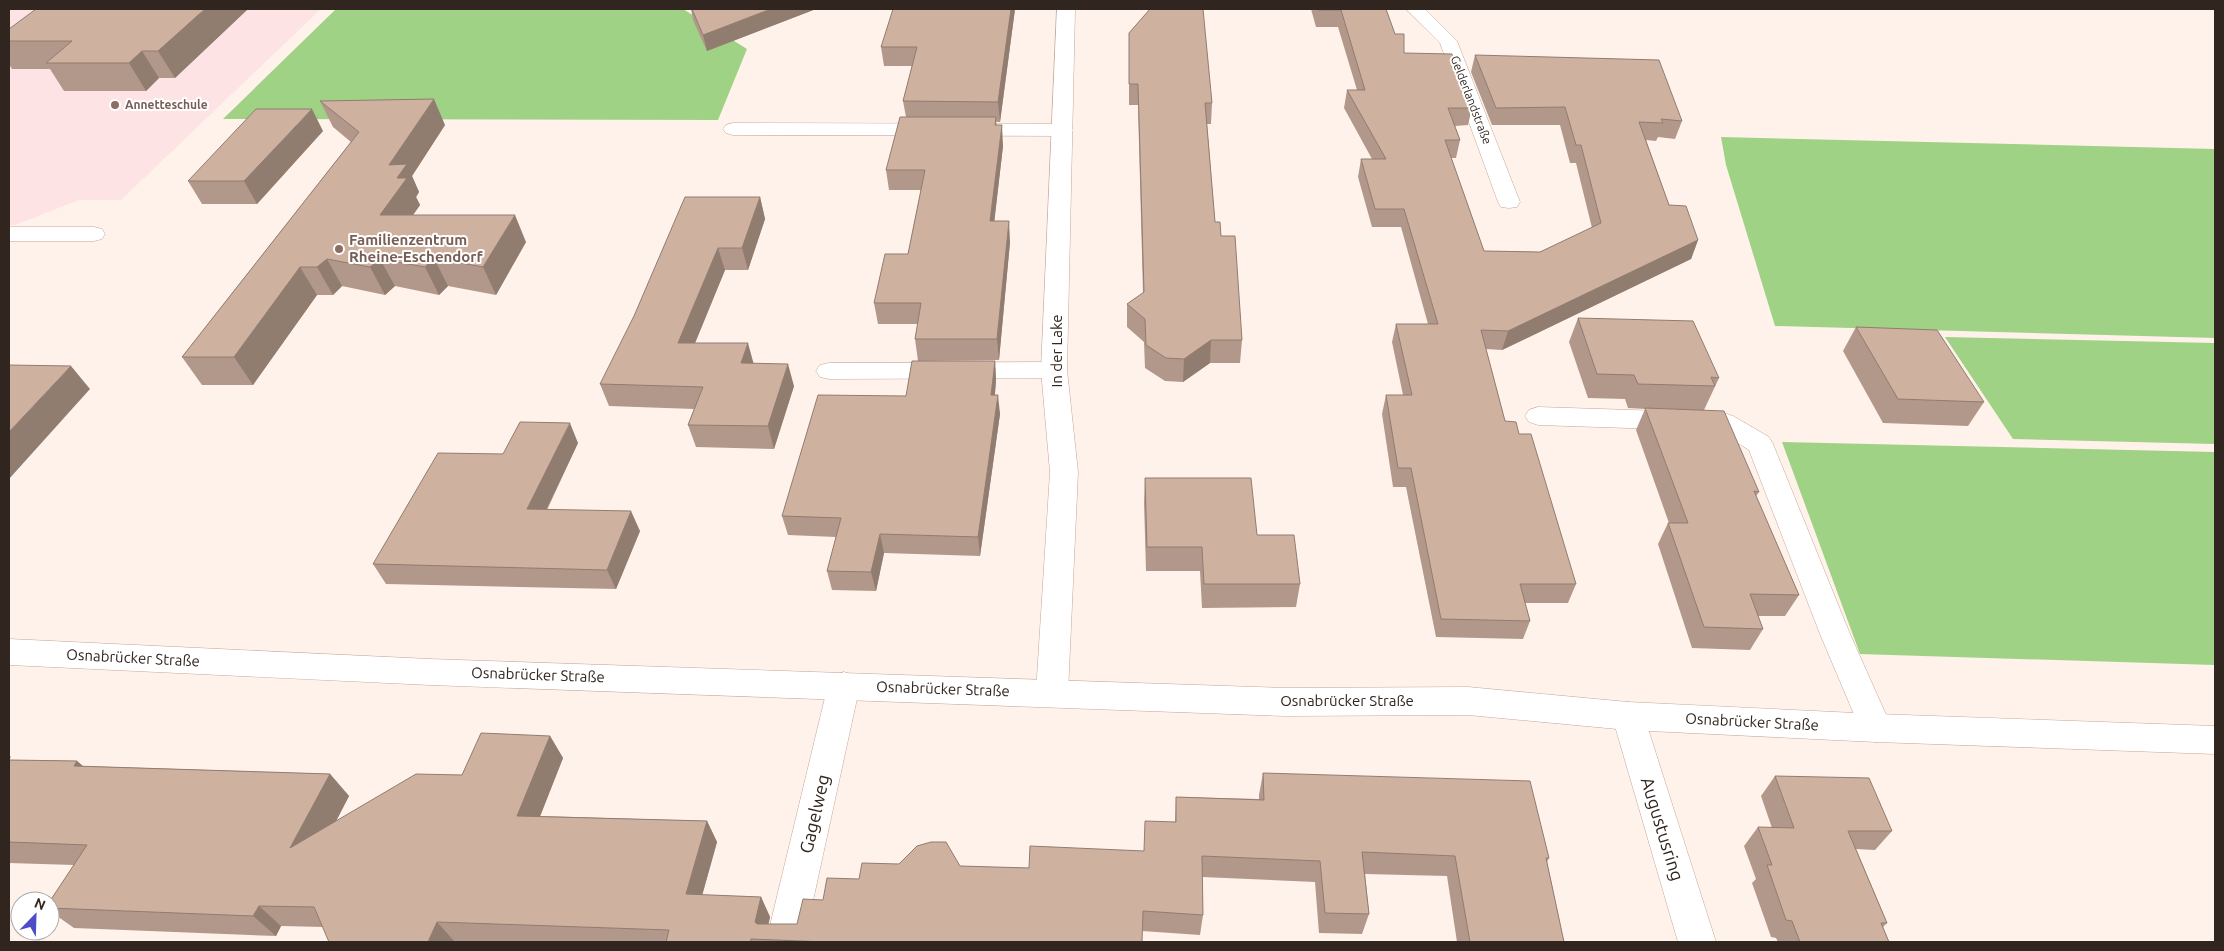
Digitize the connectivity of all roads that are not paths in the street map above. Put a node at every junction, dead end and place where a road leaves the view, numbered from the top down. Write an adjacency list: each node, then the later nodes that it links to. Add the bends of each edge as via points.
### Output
1 (1066, 9): 4 (street, In der Lake)
2 (1415, 9): 5 (street, Gelderlandstraße, via 1448,41)
3 (733, 129): 4 (street)
4 (1063, 130): 8 (street, In der Lake)
5 (1510, 202)
6 (9, 234): 7 (street)
7 (94, 234)
8 (1054, 370): 9 (street); 13 (street, In der Lake, via 1064,472)
9 (829, 371)
10 (1538, 416): 15 (street, via 1724,422 1760,444)
11 (9, 652): 12 (street, Osnabrücker Straße, via 420,672)
12 (844, 685): 13 (street, Osnabrücker Straße); 17 (street, Gagelweg)
13 (1052, 693): 14 (street, Osnabrücker Straße, via 1285,702 1468,701)
14 (1628, 716): 15 (street, Osnabrücker Straße); 18 (street, Augustusring)
15 (1876, 728): 16 (street, Osnabrücker Straße)
16 (2215, 740)
17 (785, 942)
18 (1697, 942)

